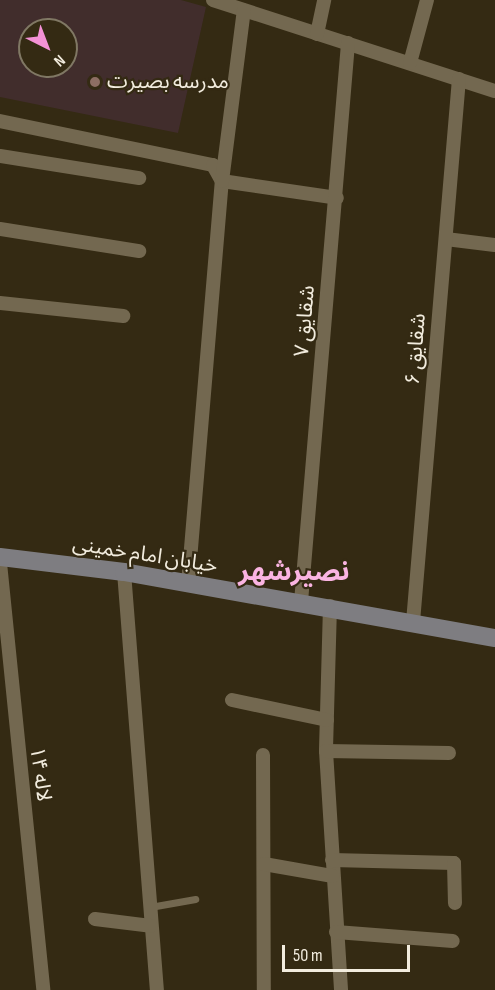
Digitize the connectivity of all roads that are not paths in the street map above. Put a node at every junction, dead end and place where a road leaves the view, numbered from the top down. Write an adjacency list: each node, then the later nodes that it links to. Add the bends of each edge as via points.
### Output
1 (213, 0): 4 (street)
2 (324, 0): 6 (street)
3 (427, 0): 8 (street)
4 (228, 2): 5 (street)
5 (244, 10): 6 (street); 14 (street)
6 (317, 34): 7 (street)
7 (348, 43): 8 (street); 15 (street, شقایق ۷)
8 (410, 63): 9 (street)
9 (459, 79): 10 (street); 17 (street, شقایق ۶)
10 (495, 91)
11 (0, 121): 14 (street, via 213,165)
12 (0, 156): 13 (street)
13 (139, 178)
14 (222, 181): 15 (street); 25 (street)
15 (337, 198): 26 (street, شقایق ۷)
16 (0, 229): 19 (street)
17 (446, 239): 18 (street); 28 (street, شقایق ۶)
18 (495, 245)
19 (139, 251)
20 (0, 303): 21 (street)
21 (123, 316)
22 (0, 557): 24 (main road, خیابان امام خمینی)
23 (0, 563): 45 (street, لاله ۱۴)
24 (124, 572): 25 (main road, خیابان امام خمینی); 40 (street)
25 (188, 584): 26 (main road, خیابان امام خمینی)
26 (301, 602): 27 (main road, خیابان امام خمینی)
27 (330, 606): 28 (main road, خیابان امام خمینی); 31 (street)
28 (413, 622): 29 (main road, خیابان امام خمینی)
29 (495, 638)
30 (232, 700): 31 (street)
31 (327, 720): 32 (street)
32 (326, 751): 33 (street); 35 (street)
33 (449, 753)
34 (263, 755): 36 (street)
35 (332, 860): 37 (street); 39 (street, via 454,863)
36 (264, 864): 37 (street); 47 (street)
37 (333, 876): 43 (street)
38 (195, 898): 40 (lane)
39 (455, 903)
40 (150, 907): 42 (street)
41 (95, 919): 42 (street)
42 (151, 926): 46 (street)
43 (336, 932): 44 (street); 48 (street)
44 (453, 941)
45 (43, 990)
46 (157, 990)
47 (264, 990)
48 (341, 990)

